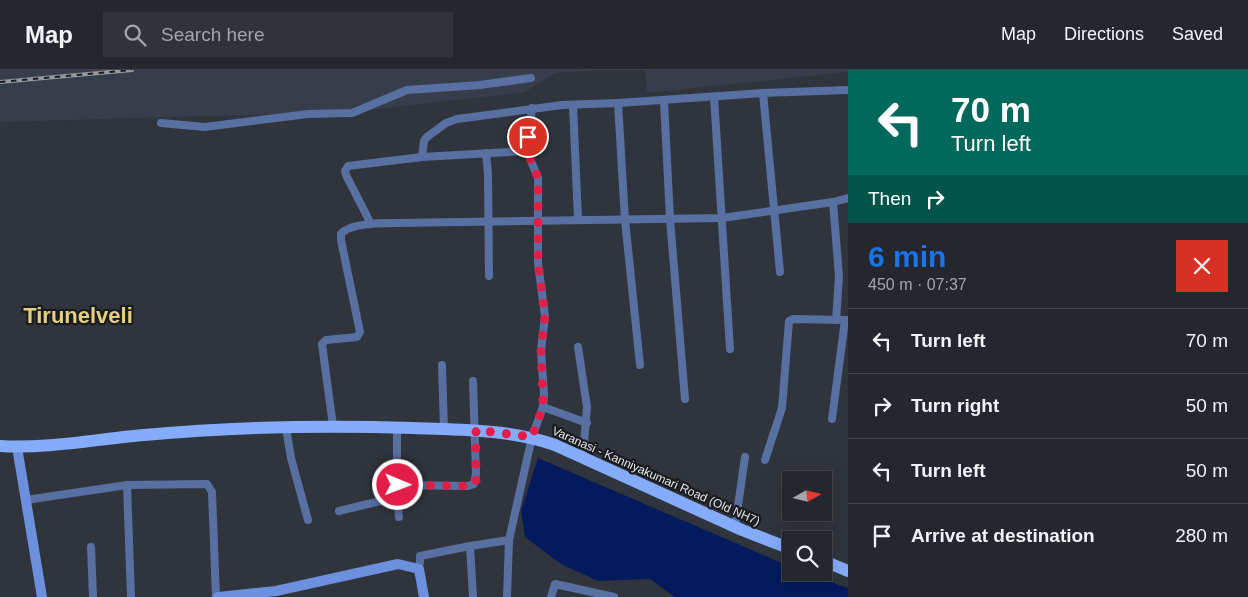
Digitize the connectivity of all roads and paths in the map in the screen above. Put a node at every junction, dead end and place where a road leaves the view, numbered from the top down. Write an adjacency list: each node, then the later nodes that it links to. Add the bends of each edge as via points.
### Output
1 (531, 78): 9 (street, via 407,90 352,113 308,114 205,128)
2 (848, 90): 3 (street)
3 (763, 93): 4 (street); 15 (street)
4 (714, 97): 5 (street); 17 (street)
5 (664, 101): 6 (street); 16 (street)
6 (618, 103): 7 (street); 20 (street)
7 (573, 105): 8 (street); 19 (street)
8 (532, 108): 10 (street); 12 (street, via 452,120 424,141)
9 (161, 123)
10 (527, 151): 11 (street); 18 (street, via 538,178)
11 (486, 154): 12 (street); 21 (street)
12 (422, 157): 22 (street, via 352,164 346,168 346,175)
13 (848, 198): 14 (street)
14 (833, 202): 15 (street); 25 (street)
15 (774, 211): 17 (street); 23 (street)
16 (670, 218): 17 (street); 20 (street); 34 (street)
17 (722, 218): 30 (street)
18 (539, 219): 19 (street); 21 (street); 35 (street, via 538,263 545,316 541,351)
19 (578, 219): 20 (street)
20 (625, 220): 31 (street)
21 (488, 221): 22 (street); 24 (street)
22 (371, 224): 38 (street, via 347,229 341,234 360,332 357,337 326,340 322,344)
23 (780, 272)
24 (489, 276)
25 (839, 276): 26 (street); 27 (street)
26 (848, 276)
27 (836, 320): 28 (street); 48 (street, via 789,321 782,408)
28 (847, 320): 36 (street)
29 (578, 347): 37 (street)
30 (730, 349)
31 (640, 364)
32 (442, 365): 41 (street)
33 (473, 381): 42 (street)
34 (685, 400)
35 (543, 407): 37 (street); 43 (street)
36 (832, 419)
37 (587, 423): 46 (street)
38 (333, 426): 39 (main road, Varanasi - Kanniyakumari Road (Old NH7)); 40 (main road, Varanasi - Kanniyakumari Road (Old NH7))
39 (286, 428): 45 (main road, Varanasi - Kanniyakumari Road (Old NH7), via 196,430); 55 (street)
40 (397, 428): 41 (main road, Varanasi - Kanniyakumari Road (Old NH7)); 49 (street)
41 (444, 429): 42 (main road, Varanasi - Kanniyakumari Road (Old NH7))
42 (476, 430): 43 (main road, Varanasi - Kanniyakumari Road (Old NH7)); 49 (street, via 476,481 472,486)
43 (532, 437): 46 (main road, Varanasi - Kanniyakumari Road (Old NH7)); 57 (street)
44 (0, 446): 45 (main road, Varanasi - Kanniyakumari Road (Old NH7))
45 (17, 447): 52 (street)
46 (583, 456): 56 (main road, Varanasi - Kanniyakumari Road (Old NH7))
47 (746, 457): 56 (street)
48 (765, 460)
49 (398, 485): 51 (street)
50 (127, 486): 52 (street); 68 (street); 69 (street, via 206,484 210,487)
51 (397, 497): 53 (street); 54 (street)
52 (26, 500): 66 (street)
53 (339, 511)
54 (399, 517)
55 (308, 520)
56 (735, 527): 58 (main road, Varanasi - Kanniyakumari Road (Old NH7))
57 (508, 540): 59 (street); 72 (street)
58 (782, 545)
59 (470, 546): 62 (street, via 420,556); 71 (street)
60 (91, 548): 67 (street)
61 (832, 564): 63 (main road)
62 (417, 568): 64 (street, via 398,564); 70 (street)
63 (848, 571)
64 (276, 594): 69 (street)
65 (594, 595): 73 (street, via 555,584); 74 (street)
66 (42, 597)
67 (93, 597)
68 (131, 597)
69 (217, 597)
70 (424, 597)
71 (473, 597)
72 (506, 597)
73 (552, 597)
74 (614, 597)

